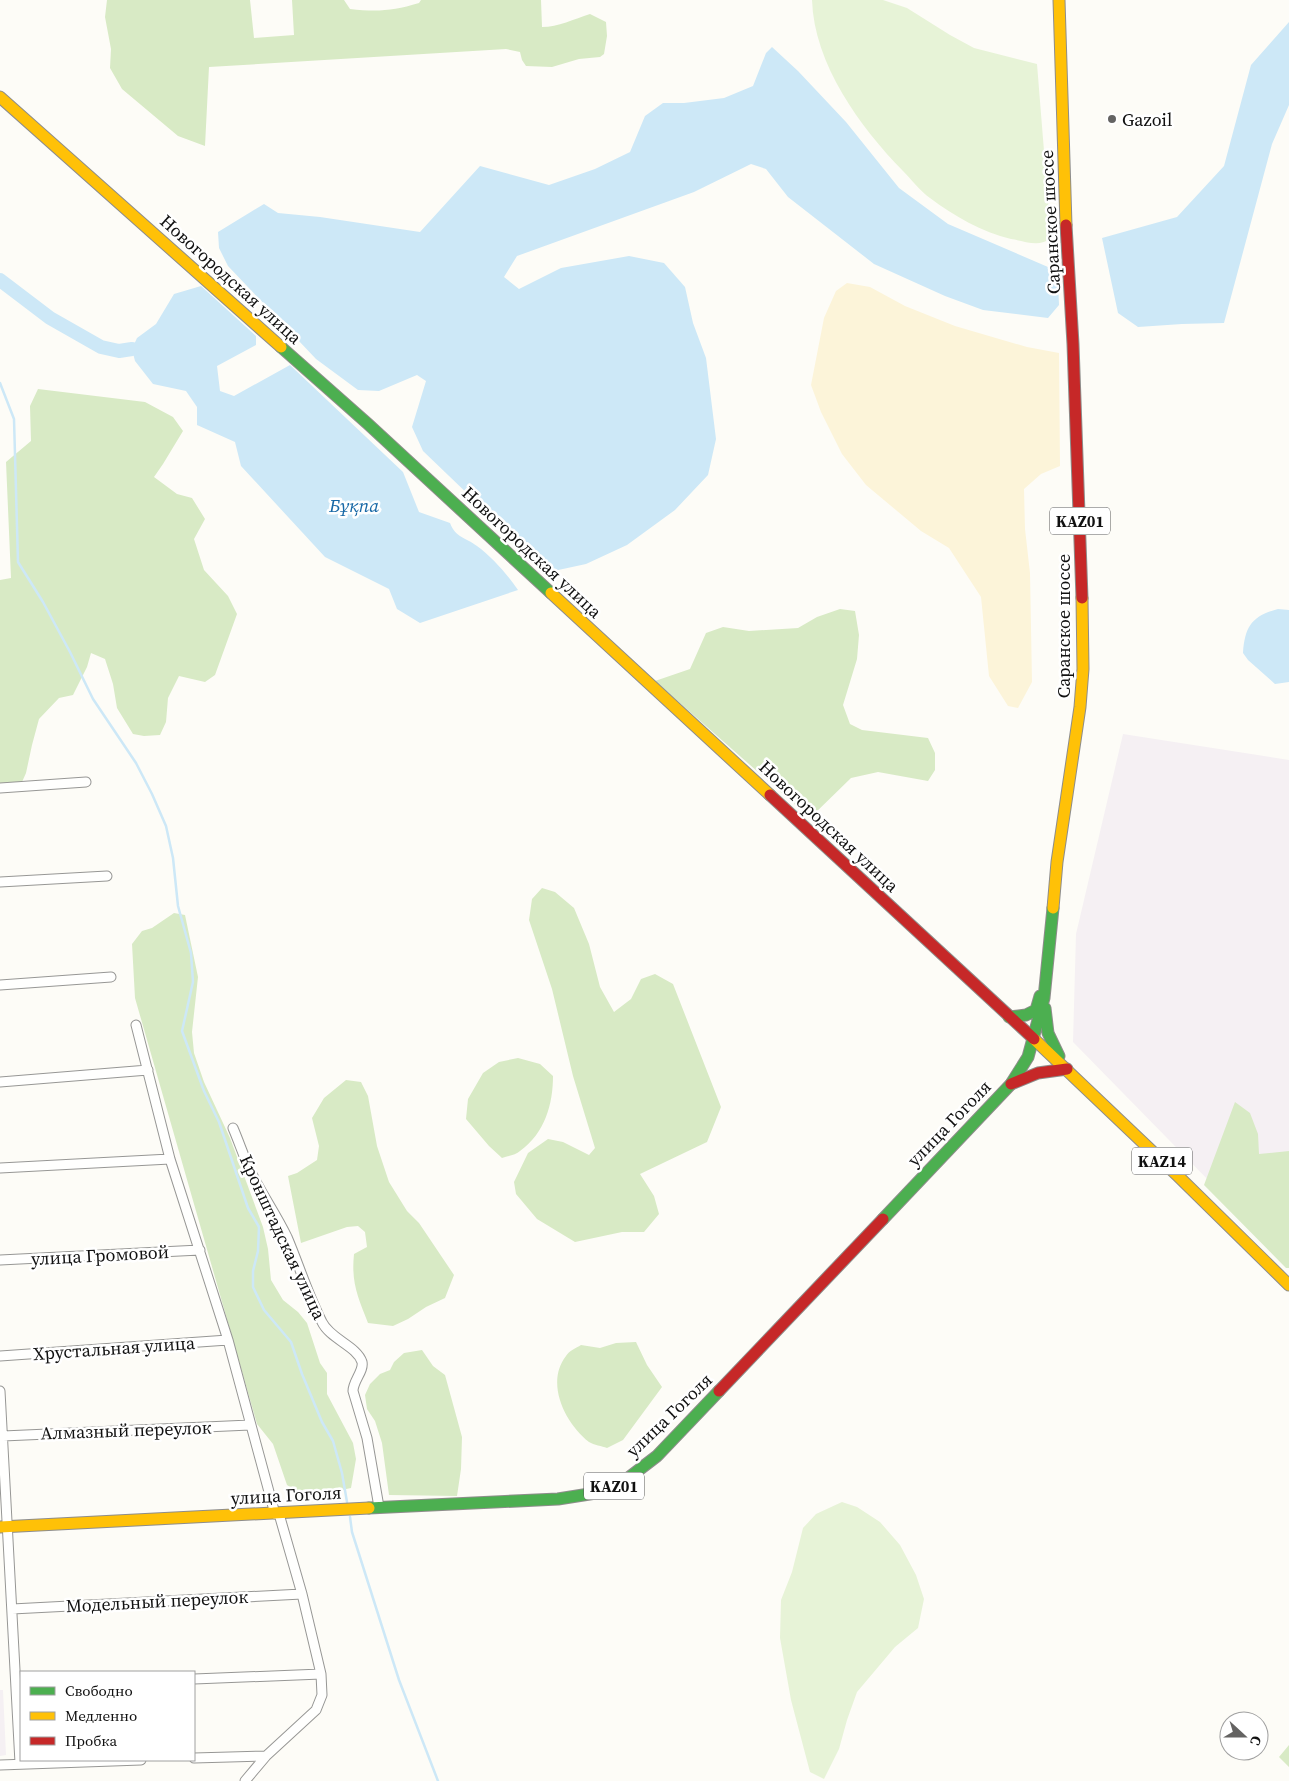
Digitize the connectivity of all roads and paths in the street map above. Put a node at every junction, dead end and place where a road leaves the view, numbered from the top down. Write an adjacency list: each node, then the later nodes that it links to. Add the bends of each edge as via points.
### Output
1 (1059, 0): 8 (main road, Саранское шоссе / KAZ01, via 1064,190 1082,565 1083,669 1077,735 1057,862)
2 (0, 97): 11 (main road, Новогородская улица, via 368,424)
3 (86, 782): 4 (street)
4 (0, 788)
5 (107, 876): 6 (street)
6 (0, 882)
7 (111, 977): 9 (street)
8 (1046, 982): 10 (main road, Саранское шоссе / KAZ01); 11 (main road, via 1036,1010)
9 (0, 985)
10 (1044, 998): 13 (main road, Саранское шоссе / KAZ01); 14 (main road, via 1045,1026)
11 (1009, 1017): 13 (main road, Новогородская улица)
12 (136, 1025): 15 (street)
13 (1034, 1038): 14 (main road, KAZ14); 17 (main road, улица Гоголя / KАZ01, via 1028,1057)
14 (1067, 1069): 17 (main road, via 1037,1072); 23 (main road, KAZ14)
15 (148, 1070): 16 (street); 19 (street)
16 (0, 1082)
17 (1011, 1084): 29 (main road, улица Гоголя / KАZ01, via 657,1456 627,1479 602,1492 558,1499)
18 (233, 1128): 29 (street, Кронштадская улица, via 250,1171 292,1248 322,1323 362,1362 353,1391 367,1438)
19 (170, 1159): 20 (street); 21 (street)
20 (0, 1168)
21 (200, 1250): 22 (street, улица Громовой); 24 (street)
22 (0, 1260)
23 (1289, 1285)
24 (228, 1340): 25 (street, Хрустальная улица); 27 (street)
25 (0, 1356)
26 (0, 1392): 28 (street)
27 (250, 1425): 28 (street, Алмазный переулок); 30 (street)
28 (3, 1436): 31 (street)
29 (379, 1507): 30 (main road, улица Гоголя / KАZ01)
30 (277, 1514): 31 (main road, улица Гоголя / KАZ01); 32 (street)
31 (3, 1527): 33 (street)
32 (302, 1594): 33 (street, Модельный переулок); 34 (street)
33 (12, 1609): 36 (street)
34 (322, 1674): 35 (street); 37 (street, via 322,1695 316,1710)
35 (195, 1679)
36 (19, 1687): 40 (street)
37 (266, 1756): 38 (street); 42 (street)
38 (195, 1758)
39 (101, 1761): 40 (street)
40 (20, 1763): 41 (street)
41 (0, 1764)
42 (245, 1781)

